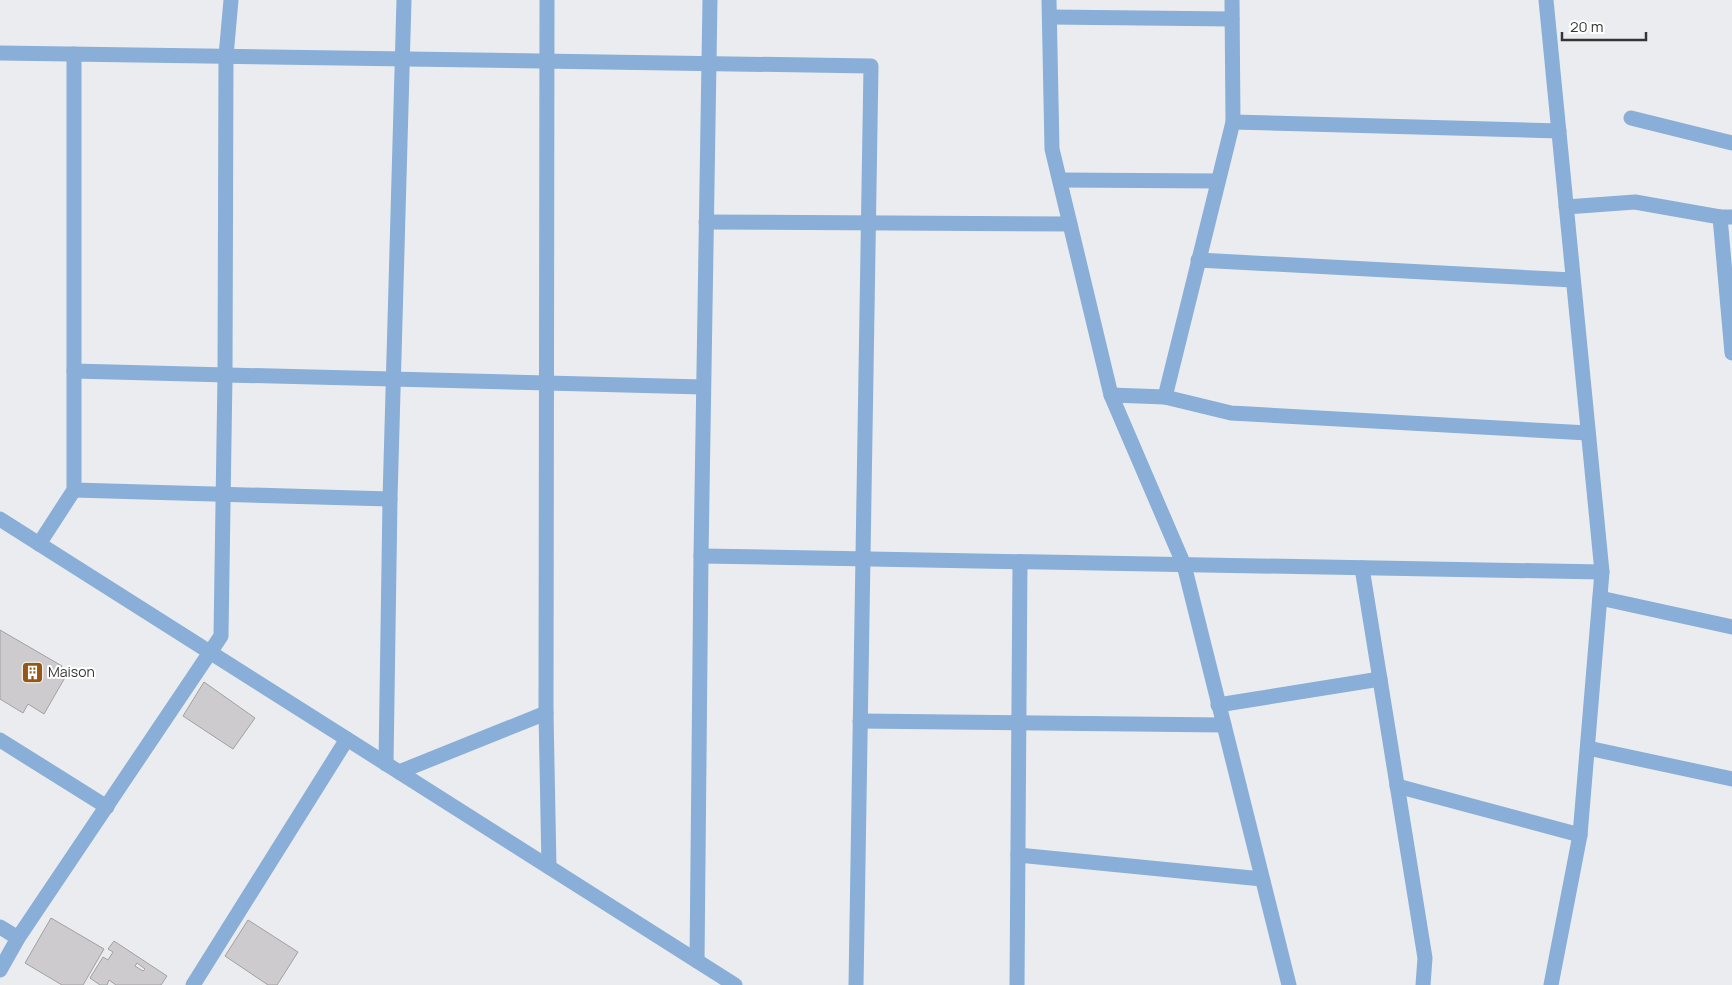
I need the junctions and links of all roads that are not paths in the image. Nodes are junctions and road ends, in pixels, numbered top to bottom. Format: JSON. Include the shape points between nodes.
{"nodes":[{"id":1,"x":230,"y":0,"type":"edge"},
{"id":2,"x":404,"y":0,"type":"edge"},
{"id":3,"x":547,"y":0,"type":"edge"},
{"id":4,"x":710,"y":0,"type":"edge"},
{"id":5,"x":1049,"y":0,"type":"edge"},
{"id":6,"x":1232,"y":0,"type":"edge"},
{"id":7,"x":1546,"y":0,"type":"edge"},
{"id":8,"x":1050,"y":17,"type":"junction"},
{"id":9,"x":1232,"y":19,"type":"junction"},
{"id":10,"x":0,"y":53,"type":"edge"},
{"id":11,"x":74,"y":54,"type":"junction"},
{"id":12,"x":226,"y":56,"type":"junction"},
{"id":13,"x":402,"y":59,"type":"junction"},
{"id":14,"x":546,"y":61,"type":"junction"},
{"id":15,"x":709,"y":63,"type":"junction"},
{"id":16,"x":1631,"y":118,"type":"dead end"},
{"id":17,"x":1233,"y":122,"type":"junction"},
{"id":18,"x":1559,"y":131,"type":"junction"},
{"id":19,"x":1732,"y":143,"type":"edge"},
{"id":20,"x":1060,"y":180,"type":"junction"},
{"id":21,"x":1218,"y":181,"type":"junction"},
{"id":22,"x":1566,"y":207,"type":"junction"},
{"id":23,"x":1726,"y":217,"type":"edge"},
{"id":24,"x":706,"y":222,"type":"junction"},
{"id":25,"x":868,"y":223,"type":"junction"},
{"id":26,"x":1070,"y":224,"type":"junction"},
{"id":27,"x":1198,"y":260,"type":"junction"},
{"id":28,"x":1574,"y":280,"type":"junction"},
{"id":29,"x":1732,"y":353,"type":"edge"},
{"id":30,"x":74,"y":371,"type":"junction"},
{"id":31,"x":225,"y":375,"type":"junction"},
{"id":32,"x":393,"y":379,"type":"junction"},
{"id":33,"x":548,"y":383,"type":"junction"},
{"id":34,"x":704,"y":387,"type":"junction"},
{"id":35,"x":1111,"y":395,"type":"junction"},
{"id":36,"x":1165,"y":397,"type":"junction"},
{"id":37,"x":1588,"y":433,"type":"junction"},
{"id":38,"x":74,"y":490,"type":"junction"},
{"id":39,"x":223,"y":494,"type":"junction"},
{"id":40,"x":390,"y":499,"type":"junction"},
{"id":41,"x":0,"y":519,"type":"edge"},
{"id":42,"x":39,"y":544,"type":"junction"},
{"id":43,"x":701,"y":556,"type":"junction"},
{"id":44,"x":863,"y":559,"type":"junction"},
{"id":45,"x":1020,"y":562,"type":"junction"},
{"id":46,"x":1184,"y":565,"type":"junction"},
{"id":47,"x":1362,"y":568,"type":"junction"},
{"id":48,"x":1602,"y":572,"type":"junction"},
{"id":49,"x":1600,"y":598,"type":"junction"},
{"id":50,"x":1732,"y":627,"type":"edge"},
{"id":51,"x":210,"y":652,"type":"junction"},
{"id":52,"x":1380,"y":679,"type":"junction"},
{"id":53,"x":1218,"y":705,"type":"junction"},
{"id":54,"x":546,"y":713,"type":"junction"},
{"id":55,"x":860,"y":721,"type":"junction"},
{"id":56,"x":1019,"y":723,"type":"junction"},
{"id":57,"x":1224,"y":726,"type":"junction"},
{"id":58,"x":347,"y":739,"type":"junction"},
{"id":59,"x":0,"y":740,"type":"edge"},
{"id":60,"x":1588,"y":748,"type":"junction"},
{"id":61,"x":386,"y":764,"type":"junction"},
{"id":62,"x":399,"y":772,"type":"junction"},
{"id":63,"x":1732,"y":779,"type":"edge"},
{"id":64,"x":1397,"y":786,"type":"junction"},
{"id":65,"x":106,"y":807,"type":"junction"},
{"id":66,"x":1580,"y":835,"type":"junction"},
{"id":67,"x":1018,"y":855,"type":"junction"},
{"id":68,"x":549,"y":867,"type":"junction"},
{"id":69,"x":1262,"y":879,"type":"junction"},
{"id":70,"x":0,"y":927,"type":"edge"},
{"id":71,"x":18,"y":938,"type":"junction"},
{"id":72,"x":697,"y":960,"type":"junction"},
{"id":73,"x":0,"y":970,"type":"edge"},
{"id":74,"x":193,"y":985,"type":"edge"},
{"id":75,"x":735,"y":985,"type":"edge"},
{"id":76,"x":856,"y":985,"type":"edge"},
{"id":77,"x":1017,"y":985,"type":"edge"},
{"id":78,"x":1289,"y":985,"type":"edge"},
{"id":79,"x":1423,"y":985,"type":"edge"},
{"id":80,"x":1551,"y":985,"type":"edge"}],
"edges":[{"from":1,"to":12,"type":"street"},
{"from":2,"to":13,"type":"street"},
{"from":3,"to":14,"type":"street"},
{"from":4,"to":15,"type":"street"},
{"from":5,"to":8,"type":"street"},
{"from":6,"to":9,"type":"street"},
{"from":7,"to":18,"type":"street"},
{"from":8,"to":9,"type":"street"},
{"from":8,"to":20,"type":"street","via":[[1052,149]]},
{"from":9,"to":17,"type":"street"},
{"from":10,"to":11,"type":"street"},
{"from":11,"to":12,"type":"street"},
{"from":11,"to":30,"type":"street"},
{"from":12,"to":13,"type":"street"},
{"from":12,"to":31,"type":"street"},
{"from":13,"to":14,"type":"street"},
{"from":13,"to":32,"type":"street"},
{"from":14,"to":15,"type":"street"},
{"from":14,"to":33,"type":"street"},
{"from":15,"to":24,"type":"street"},
{"from":15,"to":25,"type":"street","via":[[871,66]]},
{"from":16,"to":19,"type":"street"},
{"from":17,"to":18,"type":"street"},
{"from":17,"to":21,"type":"street"},
{"from":18,"to":22,"type":"street"},
{"from":20,"to":21,"type":"street"},
{"from":20,"to":26,"type":"street"},
{"from":21,"to":27,"type":"street"},
{"from":22,"to":23,"type":"street","via":[[1635,202]]},
{"from":22,"to":28,"type":"street"},
{"from":23,"to":29,"type":"street"},
{"from":24,"to":25,"type":"street"},
{"from":24,"to":34,"type":"street"},
{"from":25,"to":26,"type":"street"},
{"from":25,"to":44,"type":"street"},
{"from":26,"to":35,"type":"street"},
{"from":27,"to":28,"type":"street"},
{"from":27,"to":36,"type":"street"},
{"from":28,"to":37,"type":"street"},
{"from":30,"to":31,"type":"street"},
{"from":30,"to":38,"type":"street"},
{"from":31,"to":32,"type":"street"},
{"from":31,"to":39,"type":"street"},
{"from":32,"to":33,"type":"street"},
{"from":32,"to":40,"type":"street"},
{"from":33,"to":34,"type":"street"},
{"from":33,"to":54,"type":"street"},
{"from":34,"to":43,"type":"street"},
{"from":35,"to":36,"type":"street"},
{"from":35,"to":46,"type":"street"},
{"from":36,"to":37,"type":"street","via":[[1231,413]]},
{"from":37,"to":48,"type":"street"},
{"from":38,"to":39,"type":"street"},
{"from":38,"to":42,"type":"street"},
{"from":39,"to":40,"type":"street"},
{"from":39,"to":51,"type":"street","via":[[221,636]]},
{"from":40,"to":61,"type":"street"},
{"from":41,"to":42,"type":"street"},
{"from":42,"to":51,"type":"street"},
{"from":43,"to":44,"type":"street"},
{"from":43,"to":72,"type":"street"},
{"from":44,"to":45,"type":"street"},
{"from":44,"to":55,"type":"street"},
{"from":45,"to":46,"type":"street"},
{"from":45,"to":56,"type":"street"},
{"from":46,"to":47,"type":"street"},
{"from":46,"to":53,"type":"street"},
{"from":47,"to":48,"type":"street"},
{"from":47,"to":52,"type":"street"},
{"from":48,"to":49,"type":"street"},
{"from":49,"to":50,"type":"street"},
{"from":49,"to":60,"type":"street"},
{"from":51,"to":58,"type":"street"},
{"from":51,"to":65,"type":"street"},
{"from":52,"to":53,"type":"street"},
{"from":52,"to":64,"type":"street"},
{"from":53,"to":57,"type":"street"},
{"from":54,"to":62,"type":"street"},
{"from":54,"to":68,"type":"street"},
{"from":55,"to":56,"type":"street"},
{"from":55,"to":76,"type":"street"},
{"from":56,"to":57,"type":"street"},
{"from":56,"to":67,"type":"street"},
{"from":57,"to":69,"type":"street"},
{"from":58,"to":61,"type":"street"},
{"from":58,"to":74,"type":"street"},
{"from":59,"to":65,"type":"street"},
{"from":60,"to":63,"type":"street"},
{"from":60,"to":66,"type":"street"},
{"from":61,"to":62,"type":"street"},
{"from":62,"to":68,"type":"street"},
{"from":64,"to":66,"type":"street"},
{"from":64,"to":79,"type":"street","via":[[1425,958]]},
{"from":65,"to":71,"type":"street"},
{"from":66,"to":80,"type":"street"},
{"from":67,"to":69,"type":"street"},
{"from":67,"to":77,"type":"street"},
{"from":68,"to":72,"type":"street"},
{"from":69,"to":78,"type":"street"},
{"from":70,"to":71,"type":"street"},
{"from":71,"to":73,"type":"street"},
{"from":72,"to":75,"type":"street"}]}
